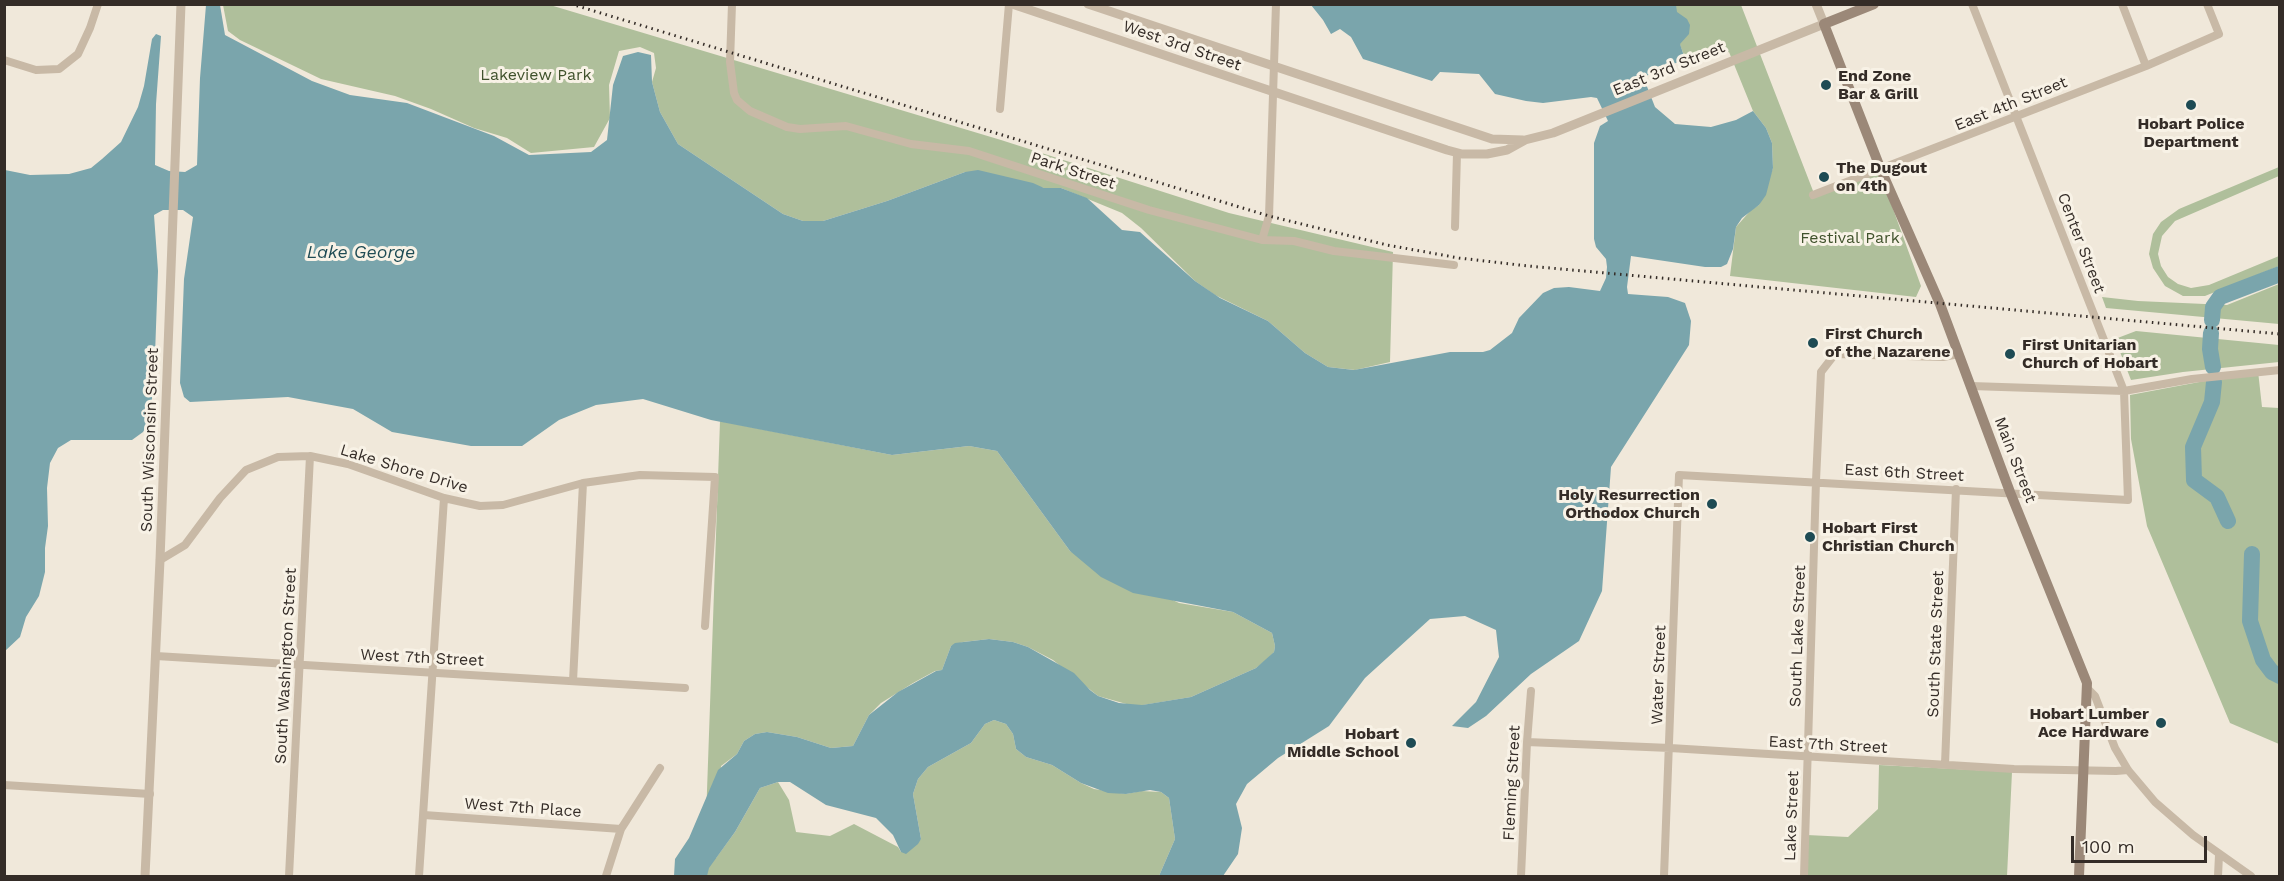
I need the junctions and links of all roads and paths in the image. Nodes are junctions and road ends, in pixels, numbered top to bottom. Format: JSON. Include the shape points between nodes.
{"nodes":[{"id":1,"x":98,"y":4,"type":"edge"},
{"id":2,"x":181,"y":4,"type":"edge"},
{"id":3,"x":732,"y":4,"type":"edge"},
{"id":4,"x":1011,"y":4,"type":"edge"},
{"id":5,"x":1088,"y":4,"type":"edge"},
{"id":6,"x":1276,"y":4,"type":"edge"},
{"id":7,"x":1816,"y":4,"type":"edge"},
{"id":8,"x":1874,"y":4,"type":"edge"},
{"id":9,"x":1972,"y":4,"type":"edge"},
{"id":10,"x":2122,"y":4,"type":"edge"},
{"id":11,"x":2207,"y":4,"type":"edge"},
{"id":12,"x":1824,"y":24,"type":"junction"},
{"id":13,"x":4,"y":60,"type":"edge"},
{"id":14,"x":2146,"y":66,"type":"junction"},
{"id":15,"x":1275,"y":67,"type":"junction"},
{"id":16,"x":1274,"y":93,"type":"junction"},
{"id":17,"x":1000,"y":109,"type":"dead end"},
{"id":18,"x":2017,"y":117,"type":"junction"},
{"id":19,"x":1525,"y":140,"type":"junction"},
{"id":20,"x":1457,"y":153,"type":"junction"},
{"id":21,"x":1881,"y":171,"type":"junction"},
{"id":22,"x":1813,"y":195,"type":"dead end"},
{"id":23,"x":1455,"y":227,"type":"dead end"},
{"id":24,"x":1262,"y":240,"type":"junction"},
{"id":25,"x":1454,"y":265,"type":"dead end"},
{"id":26,"x":1959,"y":354,"type":"junction"},
{"id":27,"x":2280,"y":370,"type":"edge"},
{"id":28,"x":1971,"y":386,"type":"junction"},
{"id":29,"x":2124,"y":391,"type":"junction"},
{"id":30,"x":310,"y":456,"type":"junction"},
{"id":31,"x":1678,"y":474,"type":"joint"},
{"id":32,"x":1815,"y":481,"type":"junction"},
{"id":33,"x":583,"y":483,"type":"junction"},
{"id":34,"x":1956,"y":489,"type":"junction"},
{"id":35,"x":2010,"y":492,"type":"junction"},
{"id":36,"x":444,"y":498,"type":"junction"},
{"id":37,"x":2128,"y":500,"type":"joint"},
{"id":38,"x":160,"y":560,"type":"junction"},
{"id":39,"x":705,"y":627,"type":"dead end"},
{"id":40,"x":156,"y":656,"type":"junction"},
{"id":41,"x":300,"y":664,"type":"junction"},
{"id":42,"x":433,"y":672,"type":"junction"},
{"id":43,"x":573,"y":681,"type":"junction"},
{"id":44,"x":685,"y":688,"type":"dead end"},
{"id":45,"x":2088,"y":689,"type":"junction"},
{"id":46,"x":1531,"y":691,"type":"dead end"},
{"id":47,"x":1527,"y":742,"type":"junction"},
{"id":48,"x":1670,"y":748,"type":"junction"},
{"id":49,"x":1808,"y":757,"type":"junction"},
{"id":50,"x":1945,"y":764,"type":"junction"},
{"id":51,"x":660,"y":768,"type":"dead end"},
{"id":52,"x":2082,"y":770,"type":"junction"},
{"id":53,"x":2128,"y":770,"type":"junction"},
{"id":54,"x":4,"y":785,"type":"edge"},
{"id":55,"x":150,"y":794,"type":"junction"},
{"id":56,"x":424,"y":815,"type":"junction"},
{"id":57,"x":621,"y":829,"type":"junction"},
{"id":58,"x":2219,"y":855,"type":"junction"},
{"id":59,"x":145,"y":876,"type":"edge"},
{"id":60,"x":289,"y":876,"type":"edge"},
{"id":61,"x":419,"y":876,"type":"edge"},
{"id":62,"x":606,"y":876,"type":"edge"},
{"id":63,"x":1521,"y":876,"type":"edge"},
{"id":64,"x":1664,"y":876,"type":"edge"},
{"id":65,"x":1804,"y":876,"type":"edge"},
{"id":66,"x":2079,"y":876,"type":"edge"},
{"id":67,"x":2218,"y":876,"type":"edge"},
{"id":68,"x":2251,"y":876,"type":"edge"}],
"edges":[{"from":1,"to":13,"type":"street","via":[[78,54],[59,69],[36,70]]},
{"from":2,"to":38,"type":"street","name":"South Wisconsin Street"},
{"from":3,"to":24,"type":"street","name":"Park Street","via":[[731,78],[737,100],[750,111],[787,127],[846,126],[911,144],[969,151],[1149,210]]},
{"from":4,"to":16,"type":"street","name":"West 3rd Street"},
{"from":4,"to":17,"type":"street"},
{"from":5,"to":15,"type":"street","name":"West 3rd Street"},
{"from":6,"to":15,"type":"street"},
{"from":7,"to":12,"type":"street","name":"Main Street"},
{"from":8,"to":12,"type":"main road"},
{"from":9,"to":18,"type":"street","name":"Center Street"},
{"from":10,"to":14,"type":"street"},
{"from":11,"to":14,"type":"street","name":"East 4th Street","via":[[2219,34]]},
{"from":12,"to":19,"type":"street","name":"East 3rd Street","via":[[1553,133]]},
{"from":12,"to":21,"type":"main road","name":"Main Street"},
{"from":14,"to":18,"type":"street","name":"East 4th Street"},
{"from":15,"to":16,"type":"street"},
{"from":15,"to":19,"type":"street","name":"East 3rd Street","via":[[1492,139]]},
{"from":16,"to":20,"type":"street","name":"East 3rd Street"},
{"from":16,"to":24,"type":"street","via":[[1269,216]]},
{"from":18,"to":21,"type":"street","name":"East 4th Street"},
{"from":18,"to":29,"type":"street","name":"Center Street"},
{"from":19,"to":20,"type":"street","name":"East 3rd Street","via":[[1507,150],[1487,154]]},
{"from":20,"to":23,"type":"street"},
{"from":21,"to":22,"type":"street","name":"East 4th Street"},
{"from":21,"to":26,"type":"main road","name":"Main Street"},
{"from":24,"to":25,"type":"street","name":"Park Street","via":[[1294,241],[1334,251]]},
{"from":26,"to":28,"type":"main road","name":"Main Street"},
{"from":26,"to":32,"type":"street","name":"South Lake Street","via":[[1835,354],[1821,372]]},
{"from":27,"to":29,"type":"street"},
{"from":28,"to":29,"type":"street"},
{"from":28,"to":35,"type":"main road","name":"Main Street"},
{"from":29,"to":37,"type":"street","name":"Center Street"},
{"from":30,"to":36,"type":"street","name":"Lake Shore Drive","via":[[348,464]]},
{"from":30,"to":38,"type":"street","name":"Lake Shore Drive","via":[[278,457],[246,470],[185,545]]},
{"from":30,"to":41,"type":"street","name":"South Washington Street"},
{"from":31,"to":32,"type":"street","name":"East 6th Street"},
{"from":31,"to":48,"type":"street","name":"Water Street"},
{"from":32,"to":34,"type":"street","name":"East 6th Street"},
{"from":32,"to":49,"type":"street","name":"South Lake Street"},
{"from":33,"to":36,"type":"street","name":"Lake Shore Drive","via":[[503,505],[480,506]]},
{"from":33,"to":39,"type":"street","name":"Lake Shore Drive","via":[[640,475],[715,477]]},
{"from":33,"to":43,"type":"street"},
{"from":34,"to":35,"type":"street","name":"East 6th Street"},
{"from":34,"to":50,"type":"street","name":"South State Street"},
{"from":35,"to":37,"type":"street","name":"East 6th Street"},
{"from":35,"to":45,"type":"main road","name":"Main Street"},
{"from":36,"to":42,"type":"street"},
{"from":38,"to":40,"type":"street","name":"South Wisconsin Street"},
{"from":40,"to":41,"type":"street","name":"West 7th Street"},
{"from":40,"to":55,"type":"street","name":"South Wisconsin Street"},
{"from":41,"to":42,"type":"street","name":"West 7th Street"},
{"from":41,"to":60,"type":"street","name":"South Washington Street"},
{"from":42,"to":43,"type":"street","name":"West 7th Street"},
{"from":42,"to":56,"type":"street"},
{"from":43,"to":44,"type":"street","name":"West 7th Street"},
{"from":45,"to":52,"type":"main road"},
{"from":45,"to":53,"type":"street","name":"Main Street","via":[[2095,696]]},
{"from":46,"to":47,"type":"street","name":"Fleming Street"},
{"from":47,"to":48,"type":"street","name":"East 7th Street"},
{"from":47,"to":63,"type":"street","name":"Fleming Street"},
{"from":48,"to":49,"type":"street","name":"East 7th Street"},
{"from":48,"to":64,"type":"street","name":"Water Street"},
{"from":49,"to":50,"type":"street","name":"East 7th Street"},
{"from":49,"to":65,"type":"street","name":"Lake Street"},
{"from":50,"to":52,"type":"street","name":"East 7th Street"},
{"from":51,"to":57,"type":"street"},
{"from":52,"to":53,"type":"street","name":"East 7th Street"},
{"from":52,"to":66,"type":"main road"},
{"from":53,"to":58,"type":"street","name":"Main Street","via":[[2155,802]]},
{"from":54,"to":55,"type":"street"},
{"from":55,"to":59,"type":"street","name":"South Wisconsin Street"},
{"from":56,"to":57,"type":"street","name":"West 7th Place"},
{"from":56,"to":61,"type":"street"},
{"from":57,"to":62,"type":"street"},
{"from":58,"to":67,"type":"street"},
{"from":58,"to":68,"type":"street","name":"Main Street"}]}
